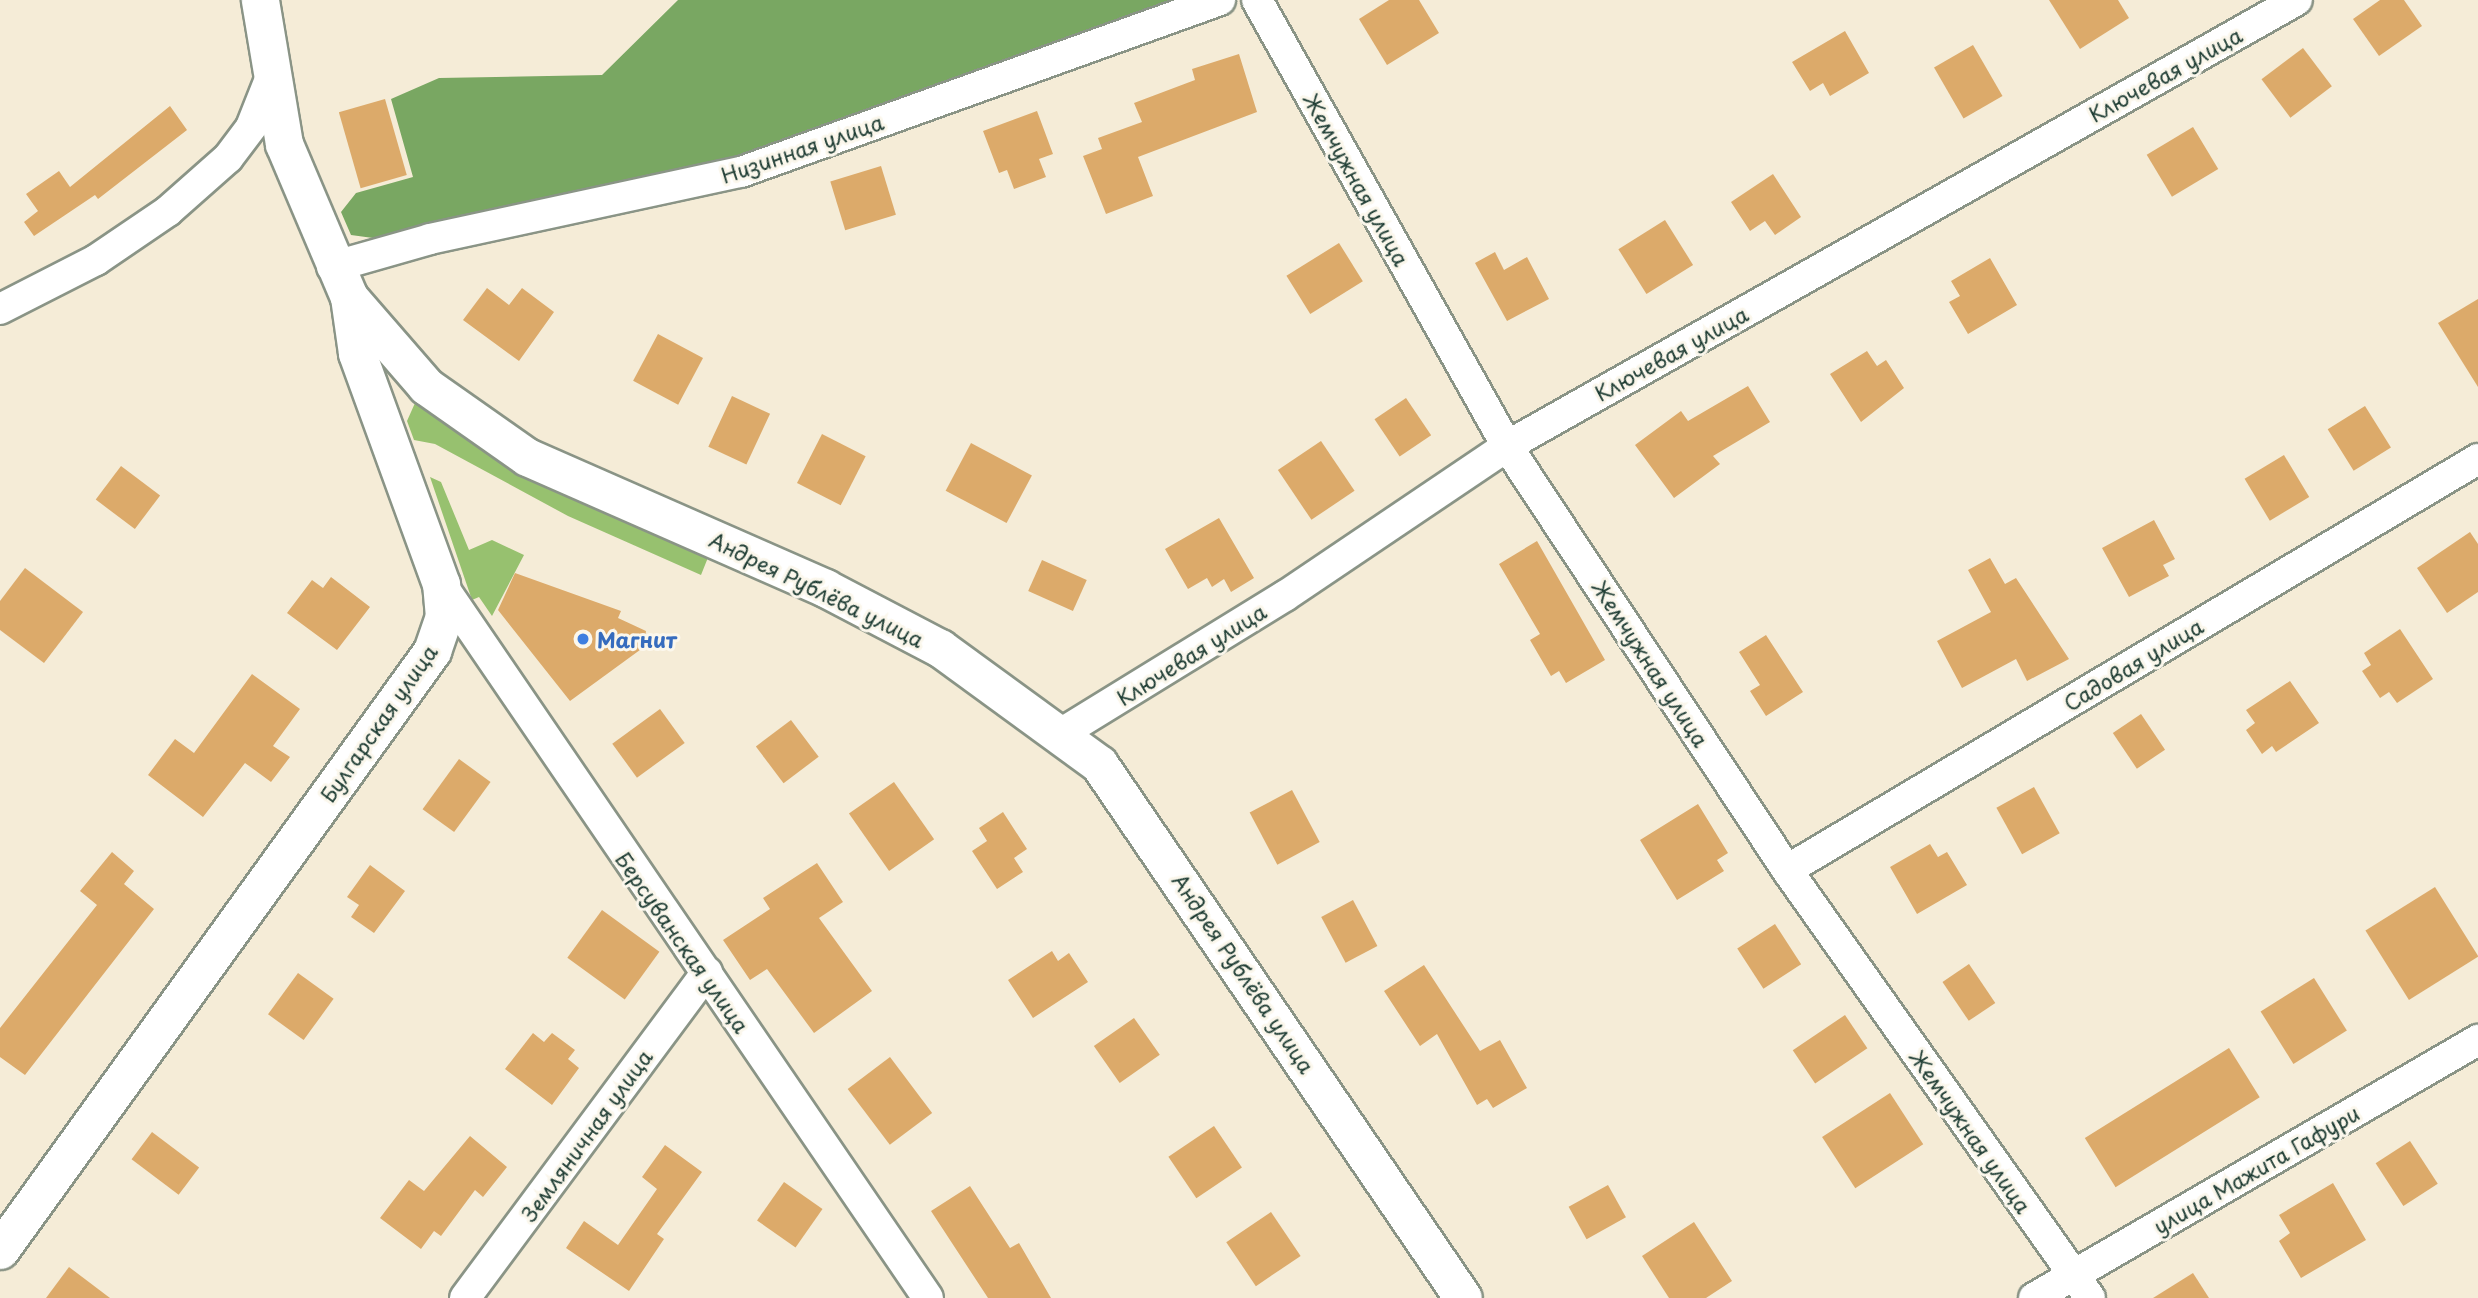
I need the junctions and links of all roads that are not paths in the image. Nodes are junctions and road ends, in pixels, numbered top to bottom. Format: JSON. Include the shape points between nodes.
{"nodes":[{"id":1,"x":260,"y":0,"type":"edge"},
{"id":2,"x":1220,"y":0,"type":"edge"},
{"id":3,"x":1257,"y":0,"type":"edge"},
{"id":4,"x":2297,"y":0,"type":"edge"},
{"id":5,"x":270,"y":79,"type":"junction"},
{"id":6,"x":340,"y":282,"type":"junction"},
{"id":7,"x":0,"y":309,"type":"edge"},
{"id":8,"x":1507,"y":446,"type":"junction"},
{"id":9,"x":2478,"y":459,"type":"edge"},
{"id":10,"x":441,"y":584,"type":"junction"},
{"id":11,"x":1062,"y":733,"type":"junction"},
{"id":12,"x":1787,"y":870,"type":"junction"},
{"id":13,"x":706,"y":972,"type":"junction"},
{"id":14,"x":2478,"y":1040,"type":"edge"},
{"id":15,"x":0,"y":1250,"type":"edge"},
{"id":16,"x":2081,"y":1286,"type":"edge"},
{"id":17,"x":465,"y":1298,"type":"edge"},
{"id":18,"x":928,"y":1298,"type":"edge"},
{"id":19,"x":1463,"y":1298,"type":"edge"},
{"id":20,"x":2034,"y":1298,"type":"edge"}],
"edges":[{"from":1,"to":5,"type":"street","name":"Булгарская улица"},
{"from":2,"to":6,"type":"street","name":"Низинная улица","via":[[741,172],[430,239]]},
{"from":3,"to":8,"type":"street","name":"Жемчужная улица"},
{"from":4,"to":8,"type":"street","name":"Ключевая улица"},
{"from":5,"to":6,"type":"street","name":"Булгарская улица","via":[[284,144]]},
{"from":5,"to":7,"type":"street","via":[[251,127],[228,159],[168,211],[96,260]]},
{"from":6,"to":10,"type":"street","name":"Булгарская улица","via":[[357,353]]},
{"from":6,"to":11,"type":"street","name":"Андрея Рублёва улица","via":[[426,386],[527,457],[825,588],[940,648]]},
{"from":8,"to":11,"type":"street","name":"Ключевая улица","via":[[1285,596]]},
{"from":8,"to":12,"type":"street","name":"Жемчужная улица"},
{"from":9,"to":12,"type":"street","name":"Садовая улица"},
{"from":10,"to":13,"type":"street","name":"Берсуванская улица"},
{"from":10,"to":15,"type":"street","name":"Булгарская улица","via":[[444,617],[432,651]]},
{"from":11,"to":19,"type":"street","name":"Андрея Рублёва улица","via":[[1099,764],[1154,836]]},
{"from":12,"to":16,"type":"street","name":"Жемчужная улица"},
{"from":13,"to":17,"type":"street","name":"Земляничная улица"},
{"from":13,"to":18,"type":"street","name":"Берсуванская улица"},
{"from":14,"to":16,"type":"street","name":"улица Мажита Гафури"},
{"from":16,"to":20,"type":"street","name":"улица Мажита Гафури"}]}
